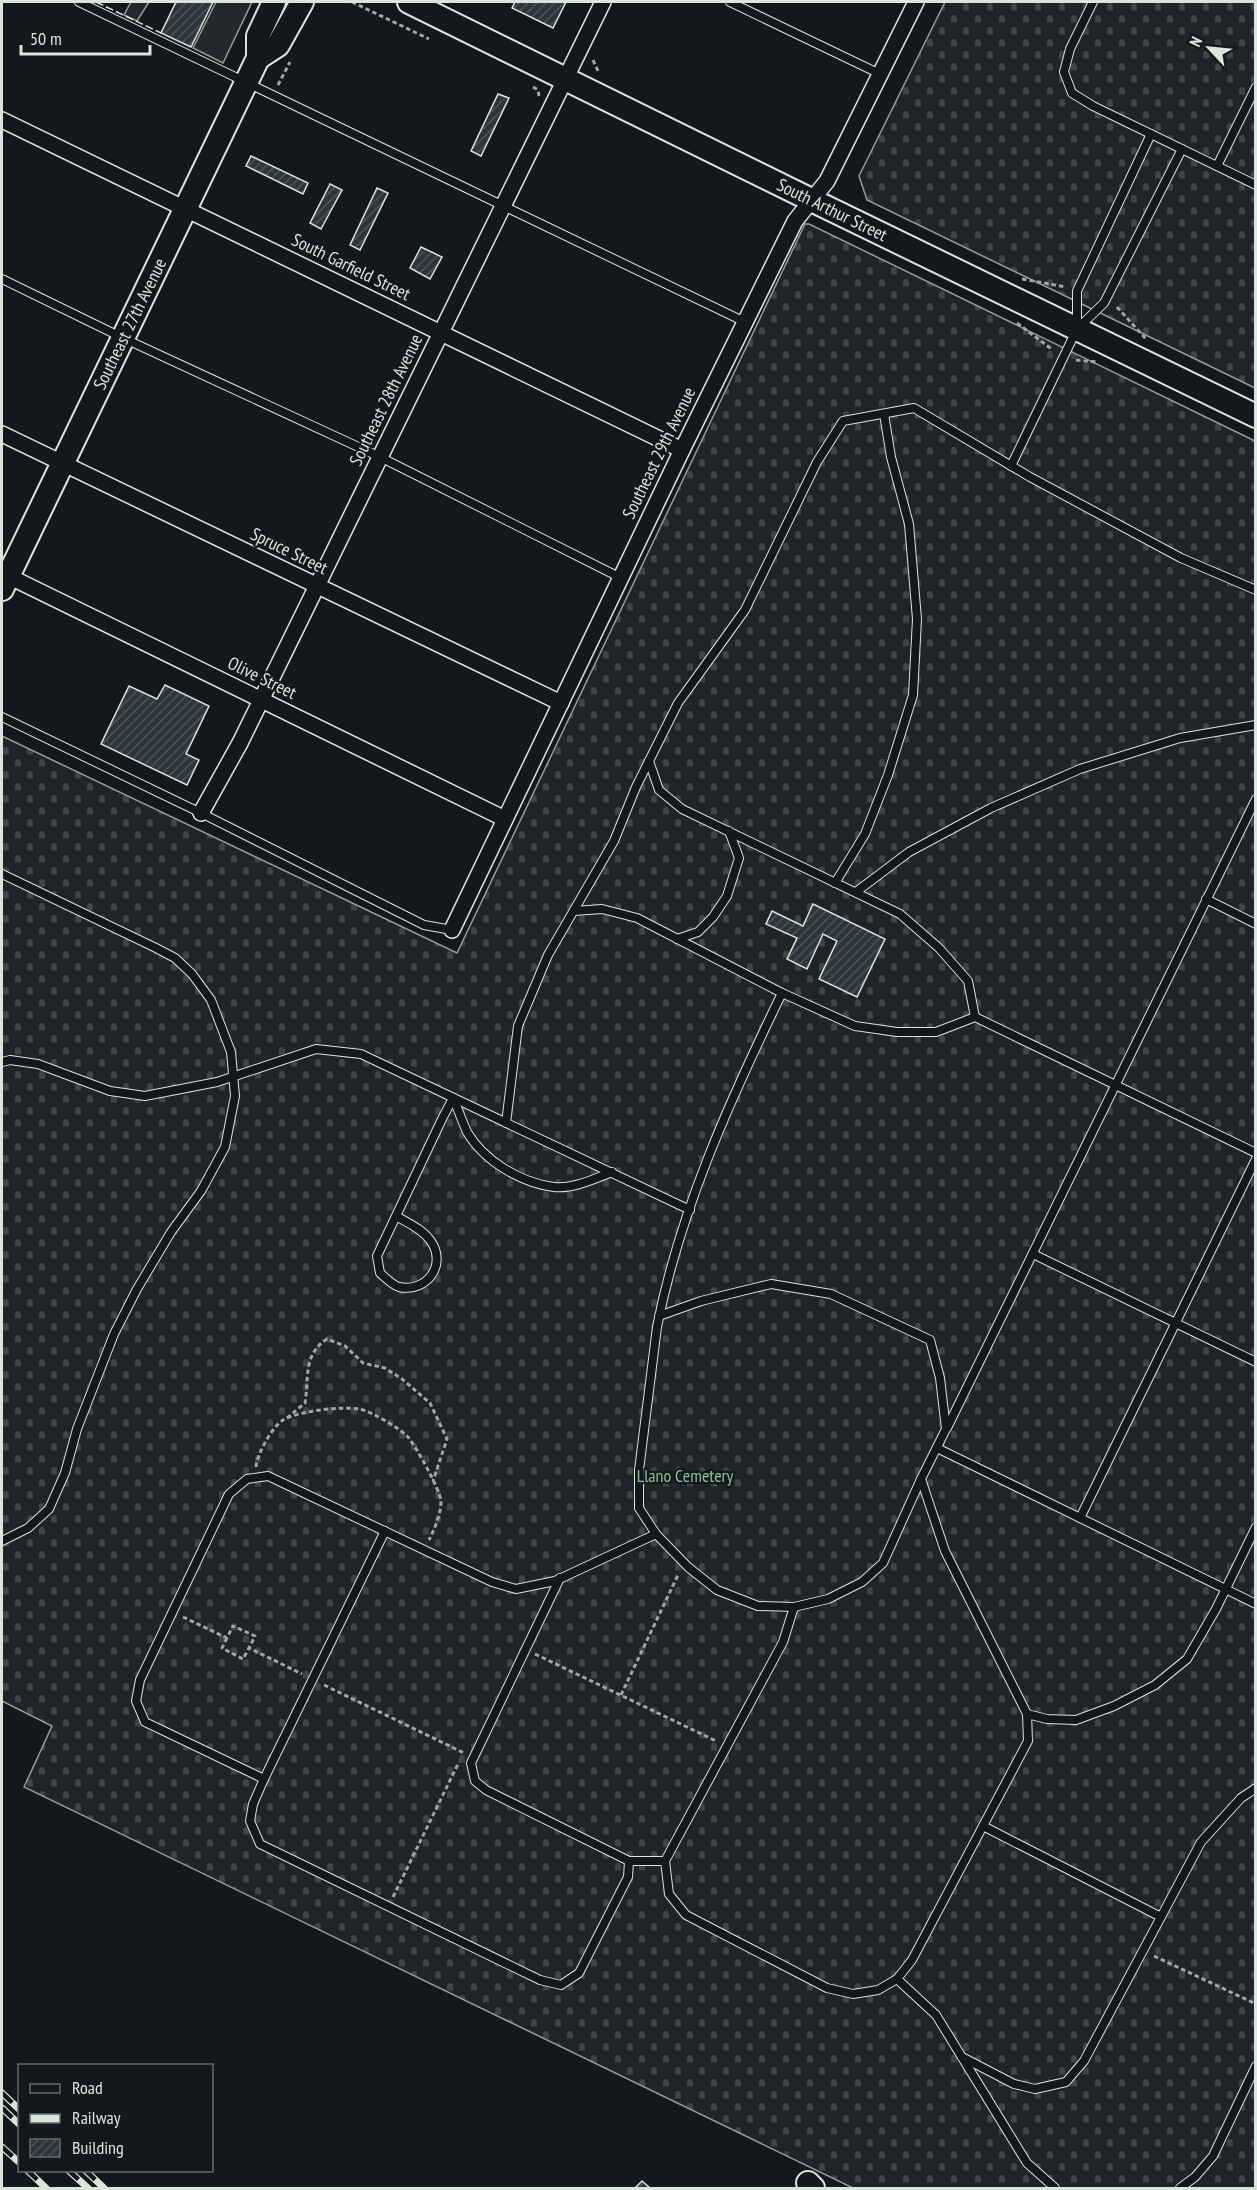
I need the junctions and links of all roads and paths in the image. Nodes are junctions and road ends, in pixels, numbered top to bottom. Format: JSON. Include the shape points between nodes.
{"nodes":[{"id":1,"x":79,"y":2,"type":"edge"},
{"id":2,"x":274,"y":2,"type":"edge"},
{"id":3,"x":302,"y":2,"type":"edge"},
{"id":4,"x":352,"y":2,"type":"edge"},
{"id":5,"x":409,"y":2,"type":"edge"},
{"id":6,"x":603,"y":2,"type":"edge"},
{"id":7,"x":730,"y":2,"type":"edge"},
{"id":8,"x":916,"y":2,"type":"edge"},
{"id":9,"x":1093,"y":2,"type":"edge"},
{"id":10,"x":429,"y":39,"type":"dead end"},
{"id":11,"x":258,"y":58,"type":"junction"},
{"id":12,"x":880,"y":74,"type":"junction"},
{"id":13,"x":567,"y":78,"type":"junction"},
{"id":14,"x":246,"y":83,"type":"junction"},
{"id":15,"x":533,"y":87,"type":"dead end"},
{"id":16,"x":1256,"y":87,"type":"edge"},
{"id":17,"x":539,"y":97,"type":"dead end"},
{"id":18,"x":2,"y":120,"type":"edge"},
{"id":19,"x":1151,"y":134,"type":"junction"},
{"id":20,"x":1182,"y":149,"type":"junction"},
{"id":21,"x":1217,"y":166,"type":"junction"},
{"id":22,"x":1256,"y":185,"type":"edge"},
{"id":23,"x":812,"y":200,"type":"junction"},
{"id":24,"x":503,"y":206,"type":"junction"},
{"id":25,"x":186,"y":208,"type":"junction"},
{"id":26,"x":1012,"y":274,"type":"dead end"},
{"id":27,"x":2,"y":279,"type":"edge"},
{"id":28,"x":1068,"y":287,"type":"dead end"},
{"id":29,"x":1117,"y":307,"type":"dead end"},
{"id":30,"x":745,"y":322,"type":"junction"},
{"id":31,"x":1077,"y":328,"type":"junction"},
{"id":32,"x":440,"y":332,"type":"junction"},
{"id":33,"x":123,"y":338,"type":"junction"},
{"id":34,"x":1154,"y":342,"type":"dead end"},
{"id":35,"x":884,"y":414,"type":"junction"},
{"id":36,"x":1256,"y":416,"type":"edge"},
{"id":37,"x":2,"y":434,"type":"edge"},
{"id":38,"x":682,"y":450,"type":"junction"},
{"id":39,"x":380,"y":457,"type":"junction"},
{"id":40,"x":62,"y":463,"type":"junction"},
{"id":41,"x":1011,"y":466,"type":"junction"},
{"id":42,"x":621,"y":578,"type":"junction"},
{"id":43,"x":4,"y":580,"type":"edge"},
{"id":44,"x":317,"y":586,"type":"junction"},
{"id":45,"x":1256,"y":590,"type":"edge"},
{"id":46,"x":261,"y":700,"type":"junction"},
{"id":47,"x":561,"y":703,"type":"junction"},
{"id":48,"x":2,"y":717,"type":"edge"},
{"id":49,"x":1256,"y":725,"type":"edge"},
{"id":50,"x":649,"y":760,"type":"junction"},
{"id":51,"x":1256,"y":799,"type":"edge"},
{"id":52,"x":201,"y":813,"type":"junction"},
{"id":53,"x":505,"y":819,"type":"junction"},
{"id":54,"x":729,"y":831,"type":"junction"},
{"id":55,"x":2,"y":874,"type":"edge"},
{"id":56,"x":835,"y":883,"type":"junction"},
{"id":57,"x":856,"y":892,"type":"junction"},
{"id":58,"x":1206,"y":899,"type":"junction"},
{"id":59,"x":574,"y":911,"type":"junction"},
{"id":60,"x":1256,"y":924,"type":"edge"},
{"id":61,"x":452,"y":930,"type":"joint"},
{"id":62,"x":677,"y":939,"type":"junction"},
{"id":63,"x":782,"y":993,"type":"junction"},
{"id":64,"x":975,"y":1017,"type":"junction"},
{"id":65,"x":2,"y":1062,"type":"edge"},
{"id":66,"x":232,"y":1076,"type":"junction"},
{"id":67,"x":1115,"y":1085,"type":"junction"},
{"id":68,"x":453,"y":1098,"type":"junction"},
{"id":69,"x":506,"y":1123,"type":"junction"},
{"id":70,"x":1256,"y":1153,"type":"edge"},
{"id":71,"x":1256,"y":1159,"type":"edge"},
{"id":72,"x":612,"y":1172,"type":"junction"},
{"id":73,"x":690,"y":1210,"type":"junction"},
{"id":74,"x":396,"y":1216,"type":"junction"},
{"id":75,"x":1033,"y":1254,"type":"junction"},
{"id":76,"x":659,"y":1316,"type":"junction"},
{"id":77,"x":1175,"y":1323,"type":"junction"},
{"id":78,"x":1256,"y":1362,"type":"edge"},
{"id":79,"x":286,"y":1419,"type":"junction"},
{"id":80,"x":946,"y":1429,"type":"junction"},
{"id":81,"x":937,"y":1448,"type":"junction"},
{"id":82,"x":255,"y":1477,"type":"junction"},
{"id":83,"x":921,"y":1479,"type":"junction"},
{"id":84,"x":433,"y":1481,"type":"junction"},
{"id":85,"x":1080,"y":1518,"type":"junction"},
{"id":86,"x":1256,"y":1527,"type":"edge"},
{"id":87,"x":385,"y":1531,"type":"junction"},
{"id":88,"x":656,"y":1534,"type":"junction"},
{"id":89,"x":2,"y":1541,"type":"edge"},
{"id":90,"x":424,"y":1550,"type":"junction"},
{"id":91,"x":684,"y":1563,"type":"junction"},
{"id":92,"x":560,"y":1578,"type":"junction"},
{"id":93,"x":1225,"y":1589,"type":"junction"},
{"id":94,"x":1256,"y":1604,"type":"edge"},
{"id":95,"x":794,"y":1607,"type":"junction"},
{"id":96,"x":227,"y":1638,"type":"dead end"},
{"id":97,"x":249,"y":1648,"type":"dead end"},
{"id":98,"x":526,"y":1649,"type":"junction"},
{"id":99,"x":621,"y":1695,"type":"junction"},
{"id":100,"x":1027,"y":1714,"type":"junction"},
{"id":101,"x":727,"y":1746,"type":"junction"},
{"id":102,"x":463,"y":1753,"type":"dead end"},
{"id":103,"x":264,"y":1779,"type":"junction"},
{"id":104,"x":1256,"y":1788,"type":"edge"},
{"id":105,"x":983,"y":1826,"type":"junction"},
{"id":106,"x":630,"y":1861,"type":"junction"},
{"id":107,"x":665,"y":1861,"type":"junction"},
{"id":108,"x":388,"y":1906,"type":"junction"},
{"id":109,"x":1161,"y":1917,"type":"junction"},
{"id":110,"x":1143,"y":1950,"type":"junction"},
{"id":111,"x":897,"y":1979,"type":"junction"},
{"id":112,"x":1256,"y":2004,"type":"edge"},
{"id":113,"x":962,"y":2057,"type":"junction"},
{"id":114,"x":1256,"y":2066,"type":"edge"},
{"id":115,"x":1056,"y":2188,"type":"edge"},
{"id":116,"x":1180,"y":2188,"type":"edge"}],
"edges":[{"from":1,"to":14,"type":"lane"},
{"from":2,"to":11,"type":"main road","name":"Southeast 27th Avenue","via":[[258,36]]},
{"from":3,"to":11,"type":"main road","name":"Southeast 27th Avenue","via":[[278,45]]},
{"from":4,"to":10,"type":"path"},
{"from":5,"to":13,"type":"main road","name":"South Arthur Street"},
{"from":6,"to":13,"type":"street","name":"Southeast 28th Avenue"},
{"from":7,"to":12,"type":"lane"},
{"from":8,"to":12,"type":"street","name":"Southeast 29th Avenue"},
{"from":9,"to":19,"type":"lane","via":[[1070,48],[1064,72],[1072,93]]},
{"from":11,"to":14,"type":"main road","name":"Southeast 27th Avenue"},
{"from":12,"to":23,"type":"street","name":"Southeast 29th Avenue","via":[[827,181]]},
{"from":13,"to":23,"type":"main road","name":"South Arthur Street"},
{"from":13,"to":24,"type":"street","name":"Southeast 28th Avenue"},
{"from":14,"to":24,"type":"lane"},
{"from":14,"to":25,"type":"main road","name":"Southeast 27th Avenue"},
{"from":15,"to":17,"type":"path"},
{"from":16,"to":21,"type":"lane"},
{"from":18,"to":25,"type":"street","name":"South Garfield Street"},
{"from":19,"to":20,"type":"lane"},
{"from":19,"to":31,"type":"lane","via":[[1077,291]]},
{"from":20,"to":21,"type":"lane"},
{"from":20,"to":31,"type":"lane","via":[[1104,303]]},
{"from":21,"to":22,"type":"lane"},
{"from":23,"to":30,"type":"street","name":"Southeast 29th Avenue","via":[[795,221]]},
{"from":23,"to":31,"type":"main road","name":"South Arthur Street"},
{"from":24,"to":30,"type":"lane"},
{"from":24,"to":32,"type":"street","name":"Southeast 28th Avenue"},
{"from":25,"to":32,"type":"street","name":"South Garfield Street"},
{"from":25,"to":33,"type":"main road","name":"Southeast 27th Avenue"},
{"from":26,"to":28,"type":"path"},
{"from":27,"to":33,"type":"lane"},
{"from":29,"to":34,"type":"path","via":[[1143,338]]},
{"from":30,"to":38,"type":"street","name":"Southeast 29th Avenue"},
{"from":31,"to":36,"type":"main road","name":"South Arthur Street"},
{"from":31,"to":41,"type":"lane"},
{"from":32,"to":38,"type":"street","name":"South Garfield Street"},
{"from":32,"to":39,"type":"street","name":"Southeast 28th Avenue"},
{"from":33,"to":39,"type":"lane"},
{"from":33,"to":40,"type":"main road","name":"Southeast 27th Avenue"},
{"from":35,"to":41,"type":"lane","via":[[914,408]]},
{"from":35,"to":50,"type":"lane","via":[[843,421],[817,462],[745,610],[678,703]]},
{"from":35,"to":56,"type":"lane","via":[[909,524],[917,619],[913,695],[865,834]]},
{"from":37,"to":40,"type":"street","name":"Spruce Street"},
{"from":38,"to":42,"type":"street","name":"Southeast 29th Avenue"},
{"from":39,"to":42,"type":"lane"},
{"from":39,"to":44,"type":"street","name":"Southeast 28th Avenue"},
{"from":40,"to":43,"type":"main road","name":"Southeast 27th Avenue"},
{"from":40,"to":44,"type":"street","name":"Spruce Street"},
{"from":41,"to":45,"type":"lane","via":[[1181,558]]},
{"from":42,"to":47,"type":"street","name":"Southeast 29th Avenue"},
{"from":43,"to":46,"type":"street","name":"Olive Street"},
{"from":44,"to":46,"type":"street","name":"Southeast 28th Avenue"},
{"from":44,"to":47,"type":"street","name":"Spruce Street"},
{"from":46,"to":52,"type":"street","name":"Southeast 28th Avenue"},
{"from":46,"to":53,"type":"street","name":"Olive Street"},
{"from":47,"to":53,"type":"street","name":"Southeast 29th Avenue"},
{"from":48,"to":52,"type":"lane"},
{"from":49,"to":57,"type":"lane","via":[[1180,738],[1080,769],[991,807],[909,852]]},
{"from":50,"to":54,"type":"lane","via":[[659,790],[682,809]]},
{"from":50,"to":59,"type":"lane","via":[[614,841]]},
{"from":51,"to":58,"type":"lane"},
{"from":52,"to":61,"type":"lane","via":[[424,926]]},
{"from":53,"to":61,"type":"street","name":"Southeast 29th Avenue"},
{"from":54,"to":56,"type":"lane"},
{"from":54,"to":62,"type":"lane","via":[[739,858],[727,896],[698,932]]},
{"from":55,"to":66,"type":"lane","via":[[175,958],[212,1000],[231,1052]]},
{"from":56,"to":57,"type":"lane"},
{"from":57,"to":64,"type":"lane","via":[[900,914],[939,948],[968,981]]},
{"from":58,"to":60,"type":"lane"},
{"from":58,"to":67,"type":"lane"},
{"from":59,"to":62,"type":"lane","via":[[602,909],[637,918]]},
{"from":59,"to":69,"type":"lane","via":[[548,955],[518,1026]]},
{"from":62,"to":63,"type":"lane"},
{"from":63,"to":64,"type":"lane","via":[[855,1026],[897,1032],[936,1032]]},
{"from":63,"to":73,"type":"lane","via":[[738,1083]]},
{"from":64,"to":67,"type":"lane"},
{"from":65,"to":66,"type":"lane","via":[[38,1064],[110,1091],[145,1096]]},
{"from":66,"to":68,"type":"lane","via":[[316,1049],[361,1054]]},
{"from":66,"to":89,"type":"lane","via":[[235,1096],[225,1147],[137,1289],[114,1334],[49,1509],[28,1528]]},
{"from":67,"to":70,"type":"lane"},
{"from":67,"to":75,"type":"lane"},
{"from":68,"to":69,"type":"lane"},
{"from":68,"to":72,"type":"lane","via":[[468,1133],[496,1164],[516,1176],[555,1187],[581,1184]]},
{"from":68,"to":74,"type":"lane"},
{"from":69,"to":72,"type":"lane"},
{"from":71,"to":77,"type":"lane"},
{"from":72,"to":73,"type":"lane"},
{"from":73,"to":76,"type":"lane"},
{"from":74,"to":74,"type":"lane","via":[[376,1256],[380,1273],[397,1286],[416,1287],[433,1276],[438,1260],[432,1242],[423,1232]]},
{"from":75,"to":77,"type":"lane"},
{"from":75,"to":80,"type":"lane"},
{"from":76,"to":80,"type":"lane","via":[[701,1300],[771,1284],[831,1294],[930,1340],[940,1378]]},
{"from":76,"to":88,"type":"lane","via":[[639,1470],[639,1508]]},
{"from":77,"to":78,"type":"lane"},
{"from":77,"to":85,"type":"lane"},
{"from":79,"to":82,"type":"path","via":[[267,1439],[256,1461]]},
{"from":79,"to":84,"type":"path","via":[[309,1411],[360,1409],[407,1437]]},
{"from":79,"to":84,"type":"path","via":[[305,1403],[309,1360],[316,1346],[327,1339],[345,1346],[363,1362],[385,1368],[402,1379],[430,1403],[447,1439]]},
{"from":80,"to":81,"type":"lane"},
{"from":81,"to":83,"type":"lane"},
{"from":81,"to":85,"type":"lane"},
{"from":82,"to":87,"type":"lane","via":[[268,1476]]},
{"from":82,"to":103,"type":"lane","via":[[229,1494],[140,1680],[136,1701],[146,1722]]},
{"from":83,"to":95,"type":"lane","via":[[883,1563],[862,1582],[828,1599]]},
{"from":83,"to":100,"type":"lane","via":[[945,1551]]},
{"from":84,"to":90,"type":"path","via":[[441,1499],[436,1525]]},
{"from":85,"to":93,"type":"lane"},
{"from":86,"to":93,"type":"lane"},
{"from":87,"to":90,"type":"lane"},
{"from":87,"to":103,"type":"lane"},
{"from":88,"to":91,"type":"lane"},
{"from":88,"to":92,"type":"lane"},
{"from":90,"to":92,"type":"lane","via":[[516,1589]]},
{"from":91,"to":95,"type":"lane","via":[[717,1590],[758,1606]]},
{"from":91,"to":99,"type":"path"},
{"from":92,"to":98,"type":"lane"},
{"from":93,"to":94,"type":"lane"},
{"from":93,"to":100,"type":"lane","via":[[1188,1659],[1155,1685],[1076,1720]]},
{"from":95,"to":101,"type":"lane","via":[[783,1642]]},
{"from":96,"to":97,"type":"path","via":[[222,1648],[243,1659]]},
{"from":98,"to":99,"type":"path"},
{"from":98,"to":106,"type":"lane","via":[[471,1763],[475,1781]]},
{"from":99,"to":101,"type":"path"},
{"from":100,"to":105,"type":"lane","via":[[1028,1741]]},
{"from":101,"to":107,"type":"lane"},
{"from":102,"to":108,"type":"path"},
{"from":103,"to":108,"type":"lane","via":[[250,1821],[260,1844]]},
{"from":104,"to":109,"type":"lane","via":[[1241,1798],[1201,1842]]},
{"from":105,"to":109,"type":"lane"},
{"from":105,"to":111,"type":"lane","via":[[912,1960]]},
{"from":106,"to":107,"type":"lane"},
{"from":106,"to":108,"type":"lane","via":[[628,1877],[579,1972],[561,1985],[540,1980]]},
{"from":107,"to":111,"type":"lane","via":[[669,1894],[686,1915],[827,1988],[853,1994],[878,1990]]},
{"from":109,"to":110,"type":"lane"},
{"from":110,"to":112,"type":"path"},
{"from":110,"to":113,"type":"lane","via":[[1084,2061],[1066,2082],[1035,2088],[1014,2084]]},
{"from":111,"to":113,"type":"lane","via":[[936,2015]]},
{"from":113,"to":115,"type":"lane","via":[[1027,2163]]},
{"from":114,"to":116,"type":"lane","via":[[1212,2156]]}]}
